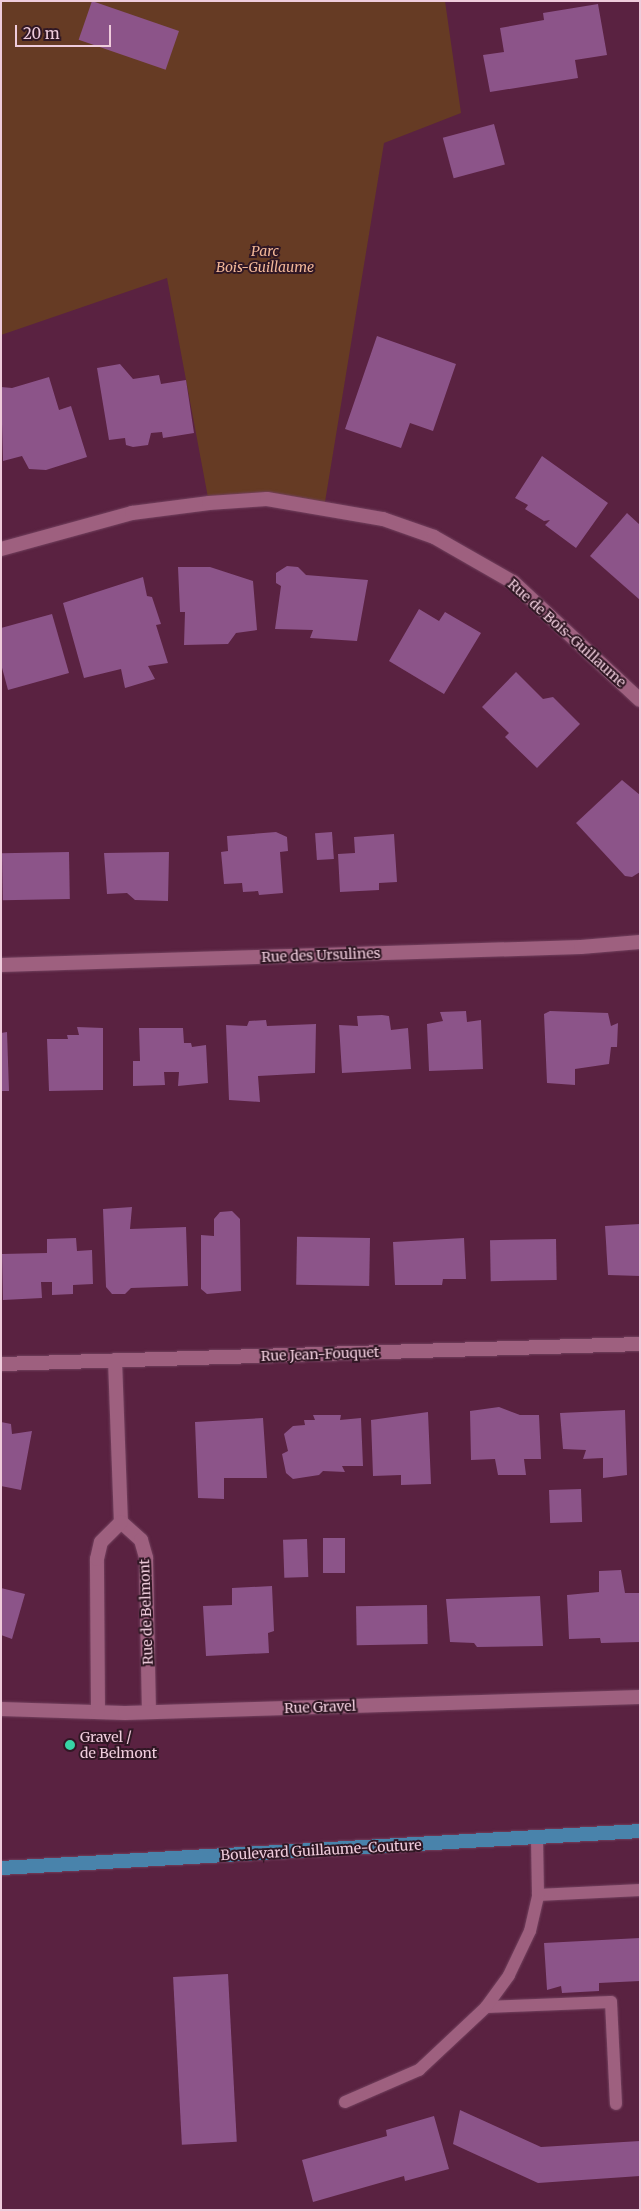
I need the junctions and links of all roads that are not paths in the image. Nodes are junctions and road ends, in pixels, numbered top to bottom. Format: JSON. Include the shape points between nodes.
{"nodes":[{"id":1,"x":1,"y":549,"type":"edge"},
{"id":2,"x":640,"y":700,"type":"edge"},
{"id":3,"x":640,"y":942,"type":"edge"},
{"id":4,"x":1,"y":965,"type":"edge"},
{"id":5,"x":640,"y":1344,"type":"edge"},
{"id":6,"x":115,"y":1360,"type":"junction"},
{"id":7,"x":1,"y":1364,"type":"edge"},
{"id":8,"x":121,"y":1522,"type":"junction"},
{"id":9,"x":640,"y":1696,"type":"edge"},
{"id":10,"x":1,"y":1709,"type":"edge"},
{"id":11,"x":98,"y":1712,"type":"junction"},
{"id":12,"x":149,"y":1712,"type":"junction"},
{"id":13,"x":640,"y":1831,"type":"edge"},
{"id":14,"x":537,"y":1837,"type":"junction"},
{"id":15,"x":1,"y":1868,"type":"edge"},
{"id":16,"x":640,"y":1890,"type":"edge"},
{"id":17,"x":538,"y":1896,"type":"junction"},
{"id":18,"x":486,"y":2007,"type":"junction"},
{"id":19,"x":345,"y":2102,"type":"dead end"},
{"id":20,"x":616,"y":2104,"type":"dead end"}],
"edges":[{"from":1,"to":2,"type":"street","name":"Rue de Bois-Guillaume","via":[[132,514],[209,503],[267,499],[383,519],[434,537],[513,582]]},
{"from":3,"to":4,"type":"street","name":"Rue des Ursulines","via":[[581,947]]},
{"from":5,"to":6,"type":"street","name":"Rue Jean-Fouquet"},
{"from":6,"to":7,"type":"street","name":"Rue Jean-Fouquet"},
{"from":6,"to":8,"type":"street"},
{"from":8,"to":11,"type":"street","via":[[101,1542],[97,1560]]},
{"from":8,"to":12,"type":"street","name":"Rue de Belmont","via":[[142,1540],[146,1558]]},
{"from":9,"to":12,"type":"street","name":"Rue Gravel"},
{"from":10,"to":11,"type":"street","name":"Rue Gravel"},
{"from":11,"to":12,"type":"street","name":"Rue Gravel"},
{"from":13,"to":14,"type":"main road","name":"Boulevard Guillaume-Couture"},
{"from":14,"to":15,"type":"main road","name":"Boulevard Guillaume-Couture"},
{"from":14,"to":17,"type":"lane"},
{"from":16,"to":17,"type":"lane"},
{"from":17,"to":18,"type":"lane","via":[[530,1931],[509,1976]]},
{"from":18,"to":19,"type":"lane","via":[[419,2070]]},
{"from":18,"to":20,"type":"lane","via":[[611,2002]]}]}
